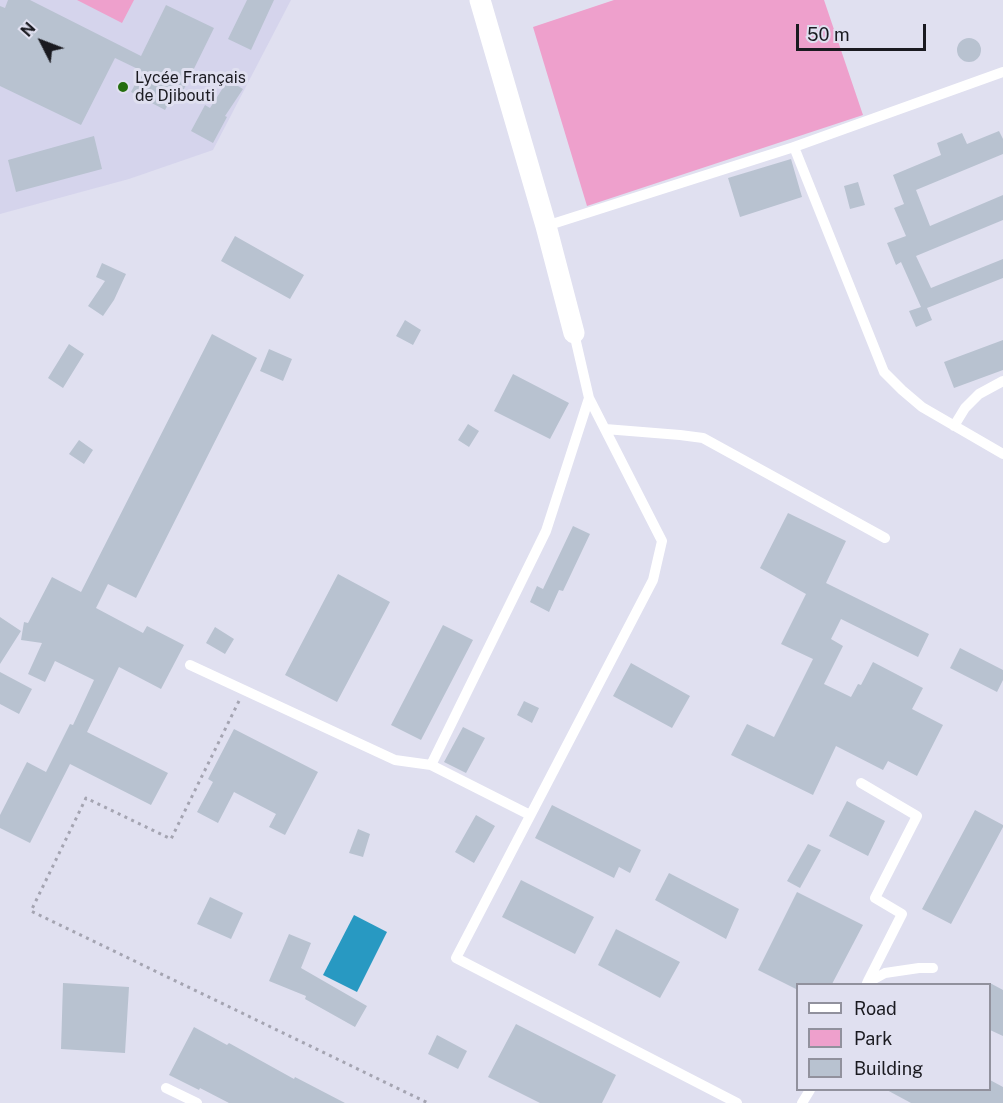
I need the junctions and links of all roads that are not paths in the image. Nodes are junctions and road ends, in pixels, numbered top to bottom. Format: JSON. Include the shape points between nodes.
{"nodes":[{"id":1,"x":480,"y":0,"type":"edge"},
{"id":2,"x":1003,"y":72,"type":"edge"},
{"id":3,"x":794,"y":147,"type":"junction"},
{"id":4,"x":546,"y":226,"type":"junction"},
{"id":5,"x":574,"y":333,"type":"joint"},
{"id":6,"x":1003,"y":381,"type":"edge"},
{"id":7,"x":589,"y":398,"type":"junction"},
{"id":8,"x":954,"y":426,"type":"junction"},
{"id":9,"x":605,"y":429,"type":"junction"},
{"id":10,"x":1003,"y":454,"type":"edge"},
{"id":11,"x":885,"y":538,"type":"dead end"},
{"id":12,"x":190,"y":665,"type":"dead end"},
{"id":13,"x":431,"y":765,"type":"junction"},
{"id":14,"x":861,"y":783,"type":"dead end"},
{"id":15,"x":530,"y":815,"type":"junction"},
{"id":16,"x":933,"y":968,"type":"dead end"},
{"id":17,"x":867,"y":983,"type":"edge"},
{"id":18,"x":166,"y":1088,"type":"dead end"},
{"id":19,"x":197,"y":1103,"type":"edge"},
{"id":20,"x":737,"y":1103,"type":"edge"}],
"edges":[{"from":1,"to":4,"type":"street"},
{"from":2,"to":3,"type":"lane"},
{"from":3,"to":4,"type":"lane"},
{"from":3,"to":8,"type":"lane","via":[[884,372],[922,407]]},
{"from":4,"to":5,"type":"street"},
{"from":5,"to":7,"type":"lane"},
{"from":6,"to":8,"type":"lane","via":[[979,394],[964,408]]},
{"from":7,"to":9,"type":"lane"},
{"from":7,"to":13,"type":"lane","via":[[546,531]]},
{"from":8,"to":10,"type":"lane"},
{"from":9,"to":11,"type":"lane","via":[[703,438]]},
{"from":9,"to":15,"type":"lane","via":[[662,541],[653,580]]},
{"from":12,"to":13,"type":"lane","via":[[395,760]]},
{"from":13,"to":15,"type":"lane"},
{"from":14,"to":17,"type":"lane","via":[[916,816],[875,898],[902,914]]},
{"from":15,"to":20,"type":"lane","via":[[456,958]]},
{"from":16,"to":17,"type":"lane","via":[[885,973]]},
{"from":18,"to":19,"type":"lane"}]}
